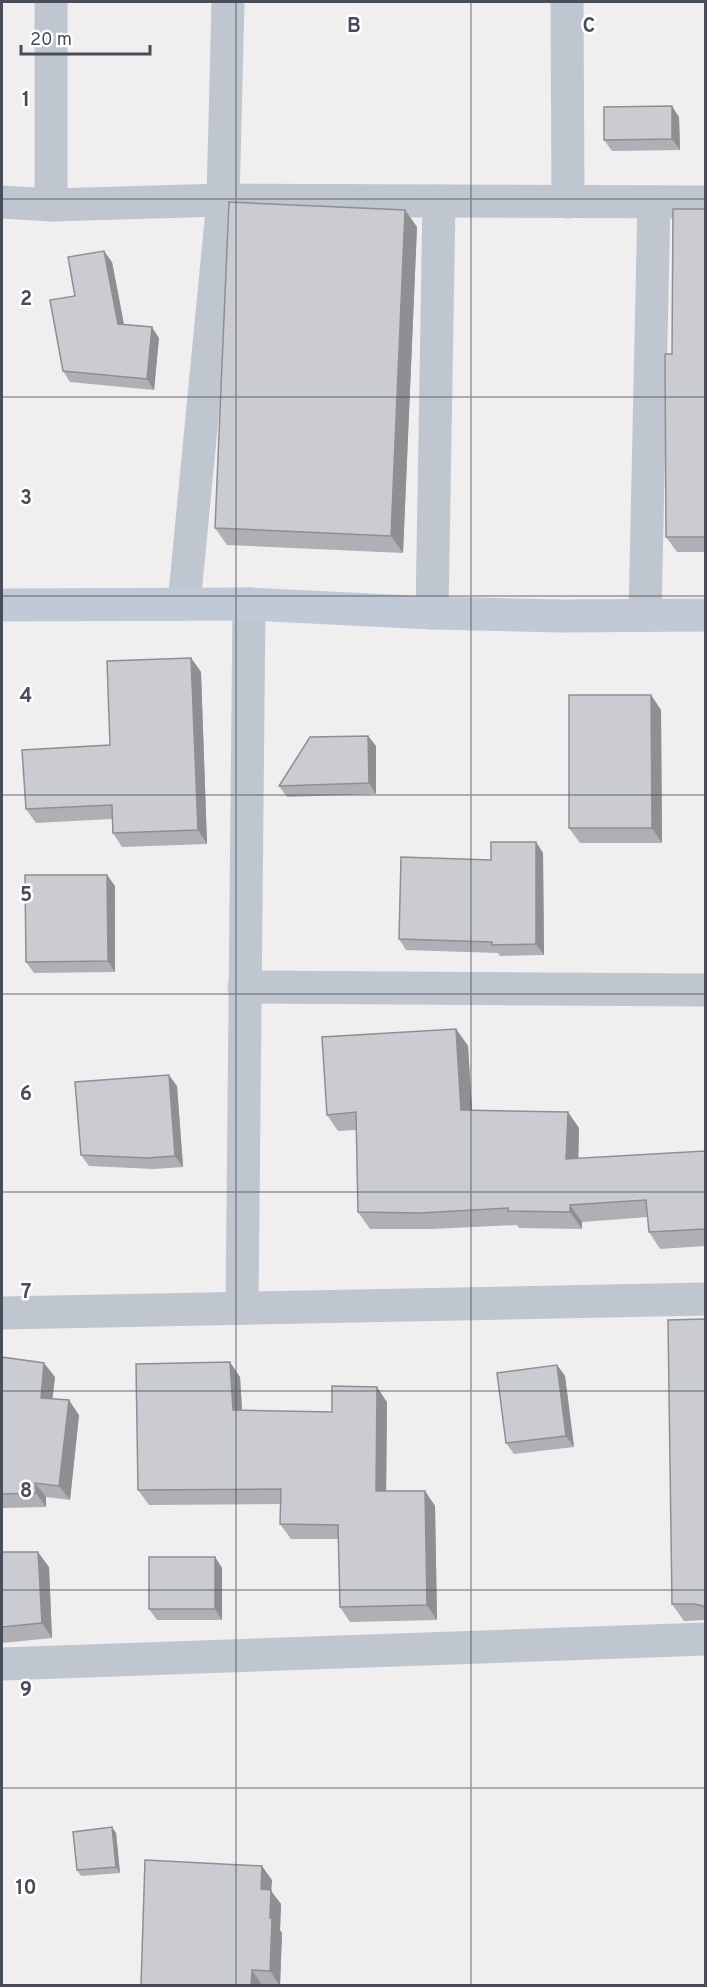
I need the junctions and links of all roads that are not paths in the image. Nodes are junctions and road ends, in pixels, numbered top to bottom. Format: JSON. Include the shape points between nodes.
{"nodes":[{"id":1,"x":51,"y":2,"type":"edge"},
{"id":2,"x":228,"y":2,"type":"edge"},
{"id":3,"x":567,"y":2,"type":"edge"},
{"id":4,"x":223,"y":200,"type":"junction"},
{"id":5,"x":439,"y":201,"type":"junction"},
{"id":6,"x":2,"y":202,"type":"edge"},
{"id":7,"x":568,"y":202,"type":"junction"},
{"id":8,"x":654,"y":202,"type":"junction"},
{"id":9,"x":705,"y":202,"type":"edge"},
{"id":10,"x":51,"y":205,"type":"junction"},
{"id":11,"x":184,"y":604,"type":"junction"},
{"id":12,"x":249,"y":604,"type":"junction"},
{"id":13,"x":2,"y":605,"type":"edge"},
{"id":14,"x":432,"y":614,"type":"junction"},
{"id":15,"x":645,"y":615,"type":"junction"},
{"id":16,"x":705,"y":615,"type":"edge"},
{"id":17,"x":244,"y":987,"type":"junction"},
{"id":18,"x":705,"y":990,"type":"edge"},
{"id":19,"x":705,"y":1299,"type":"edge"},
{"id":20,"x":242,"y":1308,"type":"junction"},
{"id":21,"x":2,"y":1313,"type":"edge"},
{"id":22,"x":705,"y":1639,"type":"edge"},
{"id":23,"x":2,"y":1664,"type":"edge"}],
"edges":[{"from":1,"to":10,"type":"street"},
{"from":2,"to":4,"type":"street"},
{"from":3,"to":7,"type":"street"},
{"from":4,"to":5,"type":"street"},
{"from":4,"to":10,"type":"street"},
{"from":4,"to":11,"type":"street"},
{"from":5,"to":7,"type":"street"},
{"from":5,"to":14,"type":"street"},
{"from":6,"to":10,"type":"street"},
{"from":7,"to":8,"type":"street"},
{"from":8,"to":9,"type":"street"},
{"from":8,"to":15,"type":"street"},
{"from":11,"to":12,"type":"main road"},
{"from":11,"to":13,"type":"main road"},
{"from":12,"to":14,"type":"main road"},
{"from":12,"to":17,"type":"street"},
{"from":14,"to":15,"type":"main road"},
{"from":15,"to":16,"type":"main road"},
{"from":17,"to":18,"type":"street"},
{"from":17,"to":20,"type":"street"},
{"from":19,"to":20,"type":"street"},
{"from":20,"to":21,"type":"street"},
{"from":22,"to":23,"type":"street"}]}
